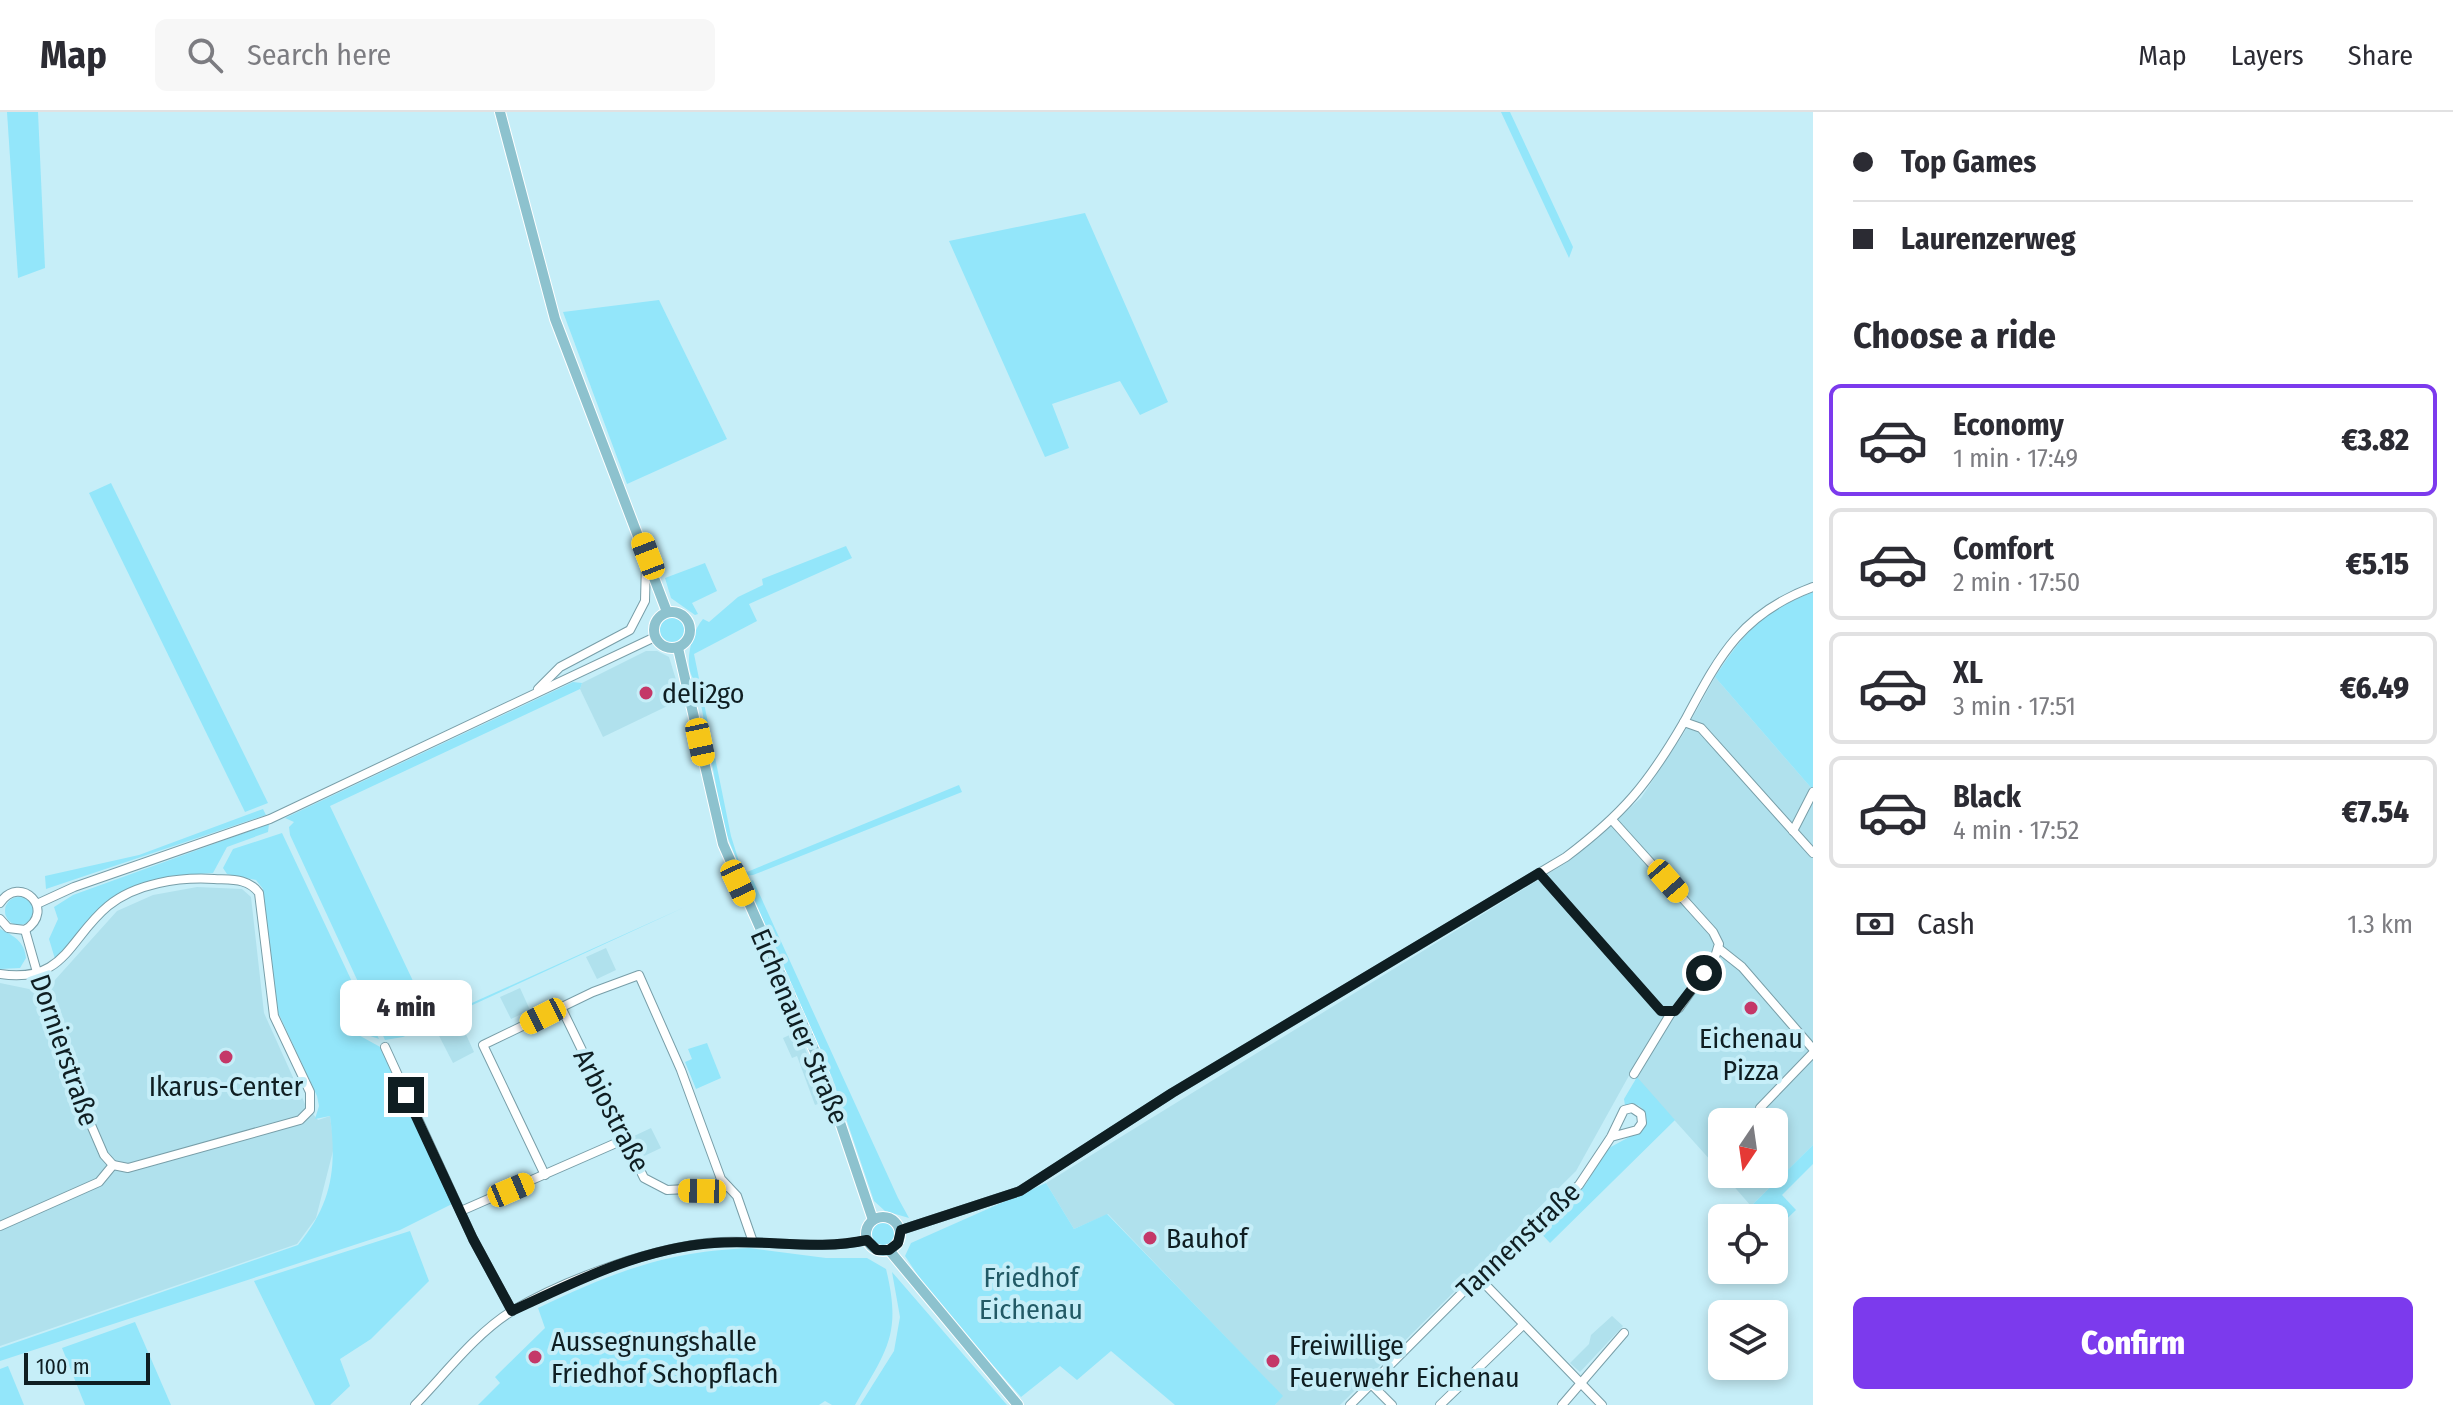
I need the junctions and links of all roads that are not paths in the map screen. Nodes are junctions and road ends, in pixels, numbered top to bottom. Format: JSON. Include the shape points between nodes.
{"nodes":[{"id":1,"x":500,"y":112,"type":"edge"},
{"id":2,"x":648,"y":556,"type":"junction"},
{"id":3,"x":1813,"y":587,"type":"edge"},
{"id":4,"x":667,"y":612,"type":"junction"},
{"id":5,"x":655,"y":637,"type":"junction"},
{"id":6,"x":678,"y":648,"type":"junction"},
{"id":7,"x":531,"y":695,"type":"junction"},
{"id":8,"x":1688,"y":722,"type":"junction"},
{"id":9,"x":1813,"y":792,"type":"edge"},
{"id":10,"x":1613,"y":821,"type":"junction"},
{"id":11,"x":1793,"y":831,"type":"junction"},
{"id":12,"x":1813,"y":853,"type":"edge"},
{"id":13,"x":1539,"y":873,"type":"junction"},
{"id":14,"x":0,"y":903,"type":"edge"},
{"id":15,"x":37,"y":904,"type":"junction"},
{"id":16,"x":0,"y":919,"type":"edge"},
{"id":17,"x":25,"y":930,"type":"junction"},
{"id":18,"x":1718,"y":948,"type":"junction"},
{"id":19,"x":38,"y":972,"type":"junction"},
{"id":20,"x":0,"y":974,"type":"edge"},
{"id":21,"x":561,"y":1007,"type":"junction"},
{"id":22,"x":1671,"y":1013,"type":"junction"},
{"id":23,"x":385,"y":1047,"type":"dead end"},
{"id":24,"x":1813,"y":1051,"type":"edge"},
{"id":25,"x":1634,"y":1074,"type":"dead end"},
{"id":26,"x":1760,"y":1108,"type":"dead end"},
{"id":27,"x":1611,"y":1137,"type":"dead end"},
{"id":28,"x":623,"y":1140,"type":"junction"},
{"id":29,"x":113,"y":1165,"type":"junction"},
{"id":30,"x":545,"y":1175,"type":"junction"},
{"id":31,"x":728,"y":1187,"type":"junction"},
{"id":32,"x":461,"y":1211,"type":"junction"},
{"id":33,"x":873,"y":1220,"type":"junction"},
{"id":34,"x":0,"y":1226,"type":"edge"},
{"id":35,"x":901,"y":1230,"type":"junction"},
{"id":36,"x":867,"y":1240,"type":"junction"},
{"id":37,"x":753,"y":1242,"type":"junction"},
{"id":38,"x":889,"y":1250,"type":"junction"},
{"id":39,"x":1478,"y":1277,"type":"junction"},
{"id":40,"x":512,"y":1311,"type":"junction"},
{"id":41,"x":1523,"y":1325,"type":"junction"},
{"id":42,"x":1624,"y":1333,"type":"dead end"},
{"id":43,"x":1370,"y":1383,"type":"junction"},
{"id":44,"x":1581,"y":1383,"type":"junction"},
{"id":45,"x":415,"y":1405,"type":"edge"},
{"id":46,"x":1018,"y":1405,"type":"edge"},
{"id":47,"x":1350,"y":1405,"type":"edge"},
{"id":48,"x":1392,"y":1405,"type":"edge"},
{"id":49,"x":1440,"y":1405,"type":"edge"},
{"id":50,"x":1562,"y":1405,"type":"edge"},
{"id":51,"x":1602,"y":1405,"type":"edge"}],
"edges":[{"from":1,"to":2,"type":"main road","via":[[555,319]]},
{"from":2,"to":4,"type":"main road"},
{"from":2,"to":7,"type":"street","via":[[645,601],[630,630],[560,667]]},
{"from":3,"to":8,"type":"street","via":[[1754,617],[1717,664]]},
{"from":4,"to":5,"type":"main road","via":[[656,622]]},
{"from":4,"to":6,"type":"main road","via":[[679,613],[690,625],[689,639]]},
{"from":5,"to":6,"type":"main road","via":[[667,648]]},
{"from":5,"to":7,"type":"street"},
{"from":6,"to":33,"type":"main road","name":"Eichenauer Straße","via":[[723,844],[820,1063]]},
{"from":7,"to":15,"type":"street","via":[[270,819]]},
{"from":8,"to":10,"type":"street"},
{"from":8,"to":11,"type":"street","via":[[1701,728]]},
{"from":9,"to":11,"type":"street"},
{"from":10,"to":13,"type":"street"},
{"from":10,"to":18,"type":"street","via":[[1713,932]]},
{"from":11,"to":12,"type":"street"},
{"from":13,"to":22,"type":"street","via":[[1661,1011]]},
{"from":13,"to":35,"type":"street","via":[[1172,1093],[1020,1191]]},
{"from":14,"to":15,"type":"street","via":[[16,891],[29,894]]},
{"from":15,"to":17,"type":"street","via":[[36,920]]},
{"from":16,"to":17,"type":"street","via":[[8,928]]},
{"from":17,"to":19,"type":"street","name":"Dornierstraße"},
{"from":18,"to":22,"type":"street"},
{"from":18,"to":24,"type":"street","via":[[1742,967]]},
{"from":19,"to":20,"type":"street"},
{"from":19,"to":29,"type":"street","name":"Dornierstraße","via":[[68,1075]]},
{"from":19,"to":29,"type":"street","via":[[64,958],[108,906],[146,887],[187,879],[243,881],[261,899],[274,1016],[310,1092],[310,1110],[300,1120],[128,1168]]},
{"from":21,"to":28,"type":"street","name":"Arbiostraße"},
{"from":21,"to":30,"type":"street","via":[[483,1045]]},
{"from":21,"to":31,"type":"street","via":[[639,975]]},
{"from":22,"to":25,"type":"street"},
{"from":23,"to":32,"type":"street"},
{"from":24,"to":26,"type":"street"},
{"from":27,"to":39,"type":"street","name":"Tannenstraße","via":[[1579,1185]]},
{"from":28,"to":30,"type":"street"},
{"from":28,"to":31,"type":"street","name":"Arbiostraße","via":[[639,1172],[659,1188]]},
{"from":29,"to":34,"type":"street","via":[[99,1182]]},
{"from":30,"to":32,"type":"street"},
{"from":31,"to":37,"type":"street","via":[[737,1196]]},
{"from":32,"to":40,"type":"street"},
{"from":33,"to":35,"type":"main road","via":[[892,1219]]},
{"from":33,"to":36,"type":"main road"},
{"from":35,"to":38,"type":"main road","via":[[898,1243]]},
{"from":36,"to":37,"type":"street","via":[[826,1246]]},
{"from":36,"to":38,"type":"main road","via":[[877,1250]]},
{"from":37,"to":40,"type":"street","via":[[703,1244],[645,1256]]},
{"from":38,"to":46,"type":"main road"},
{"from":39,"to":41,"type":"street"},
{"from":39,"to":43,"type":"street","name":"Tannenstraße"},
{"from":40,"to":45,"type":"street"},
{"from":41,"to":44,"type":"street"},
{"from":41,"to":49,"type":"street"},
{"from":42,"to":44,"type":"street"},
{"from":43,"to":47,"type":"street","name":"Tannenstraße"},
{"from":43,"to":48,"type":"street"},
{"from":44,"to":50,"type":"street"},
{"from":44,"to":51,"type":"street"}]}
